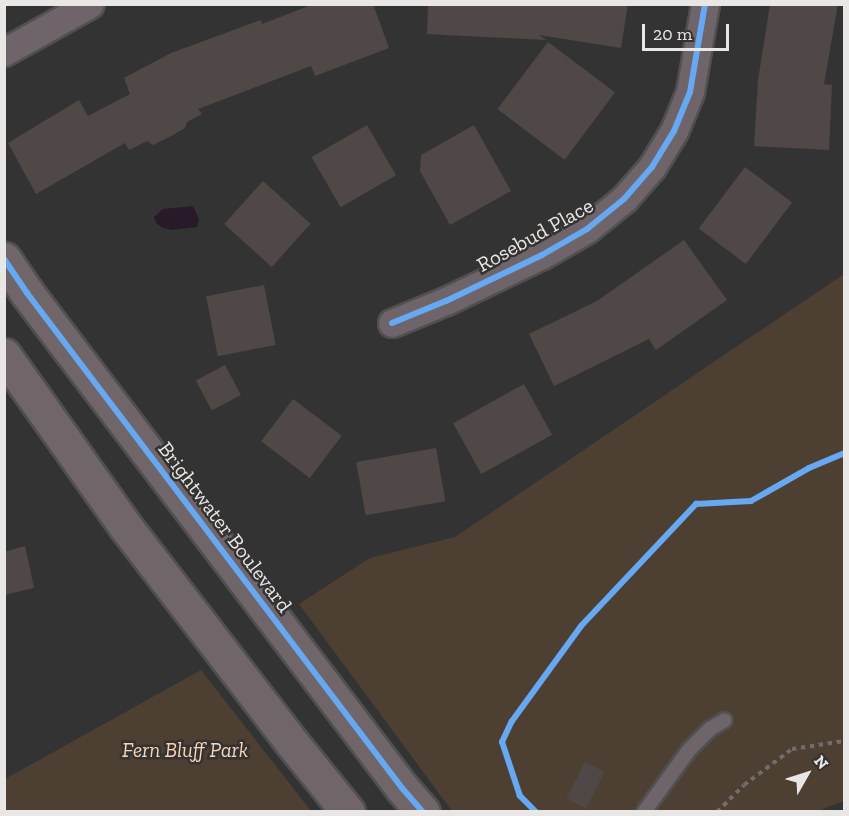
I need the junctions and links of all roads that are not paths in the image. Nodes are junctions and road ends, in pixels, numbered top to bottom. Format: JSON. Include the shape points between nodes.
{"nodes":[{"id":1,"x":90,"y":4,"type":"edge"},
{"id":2,"x":705,"y":4,"type":"edge"},
{"id":3,"x":4,"y":52,"type":"edge"},
{"id":4,"x":4,"y":259,"type":"edge"},
{"id":5,"x":392,"y":323,"type":"dead end"},
{"id":6,"x":4,"y":354,"type":"edge"},
{"id":7,"x":725,"y":720,"type":"dead end"},
{"id":8,"x":348,"y":812,"type":"edge"},
{"id":9,"x":423,"y":812,"type":"edge"},
{"id":10,"x":644,"y":812,"type":"edge"}],
"edges":[{"from":1,"to":3,"type":"street"},
{"from":2,"to":5,"type":"street","name":"Rosebud Place","via":[[690,92],[674,131],[652,167],[624,199],[587,229],[542,255]]},
{"from":4,"to":9,"type":"street","name":"Brightwater Boulevard"},
{"from":6,"to":8,"type":"street","via":[[125,526]]},
{"from":7,"to":10,"type":"lane","via":[[689,750]]}]}
